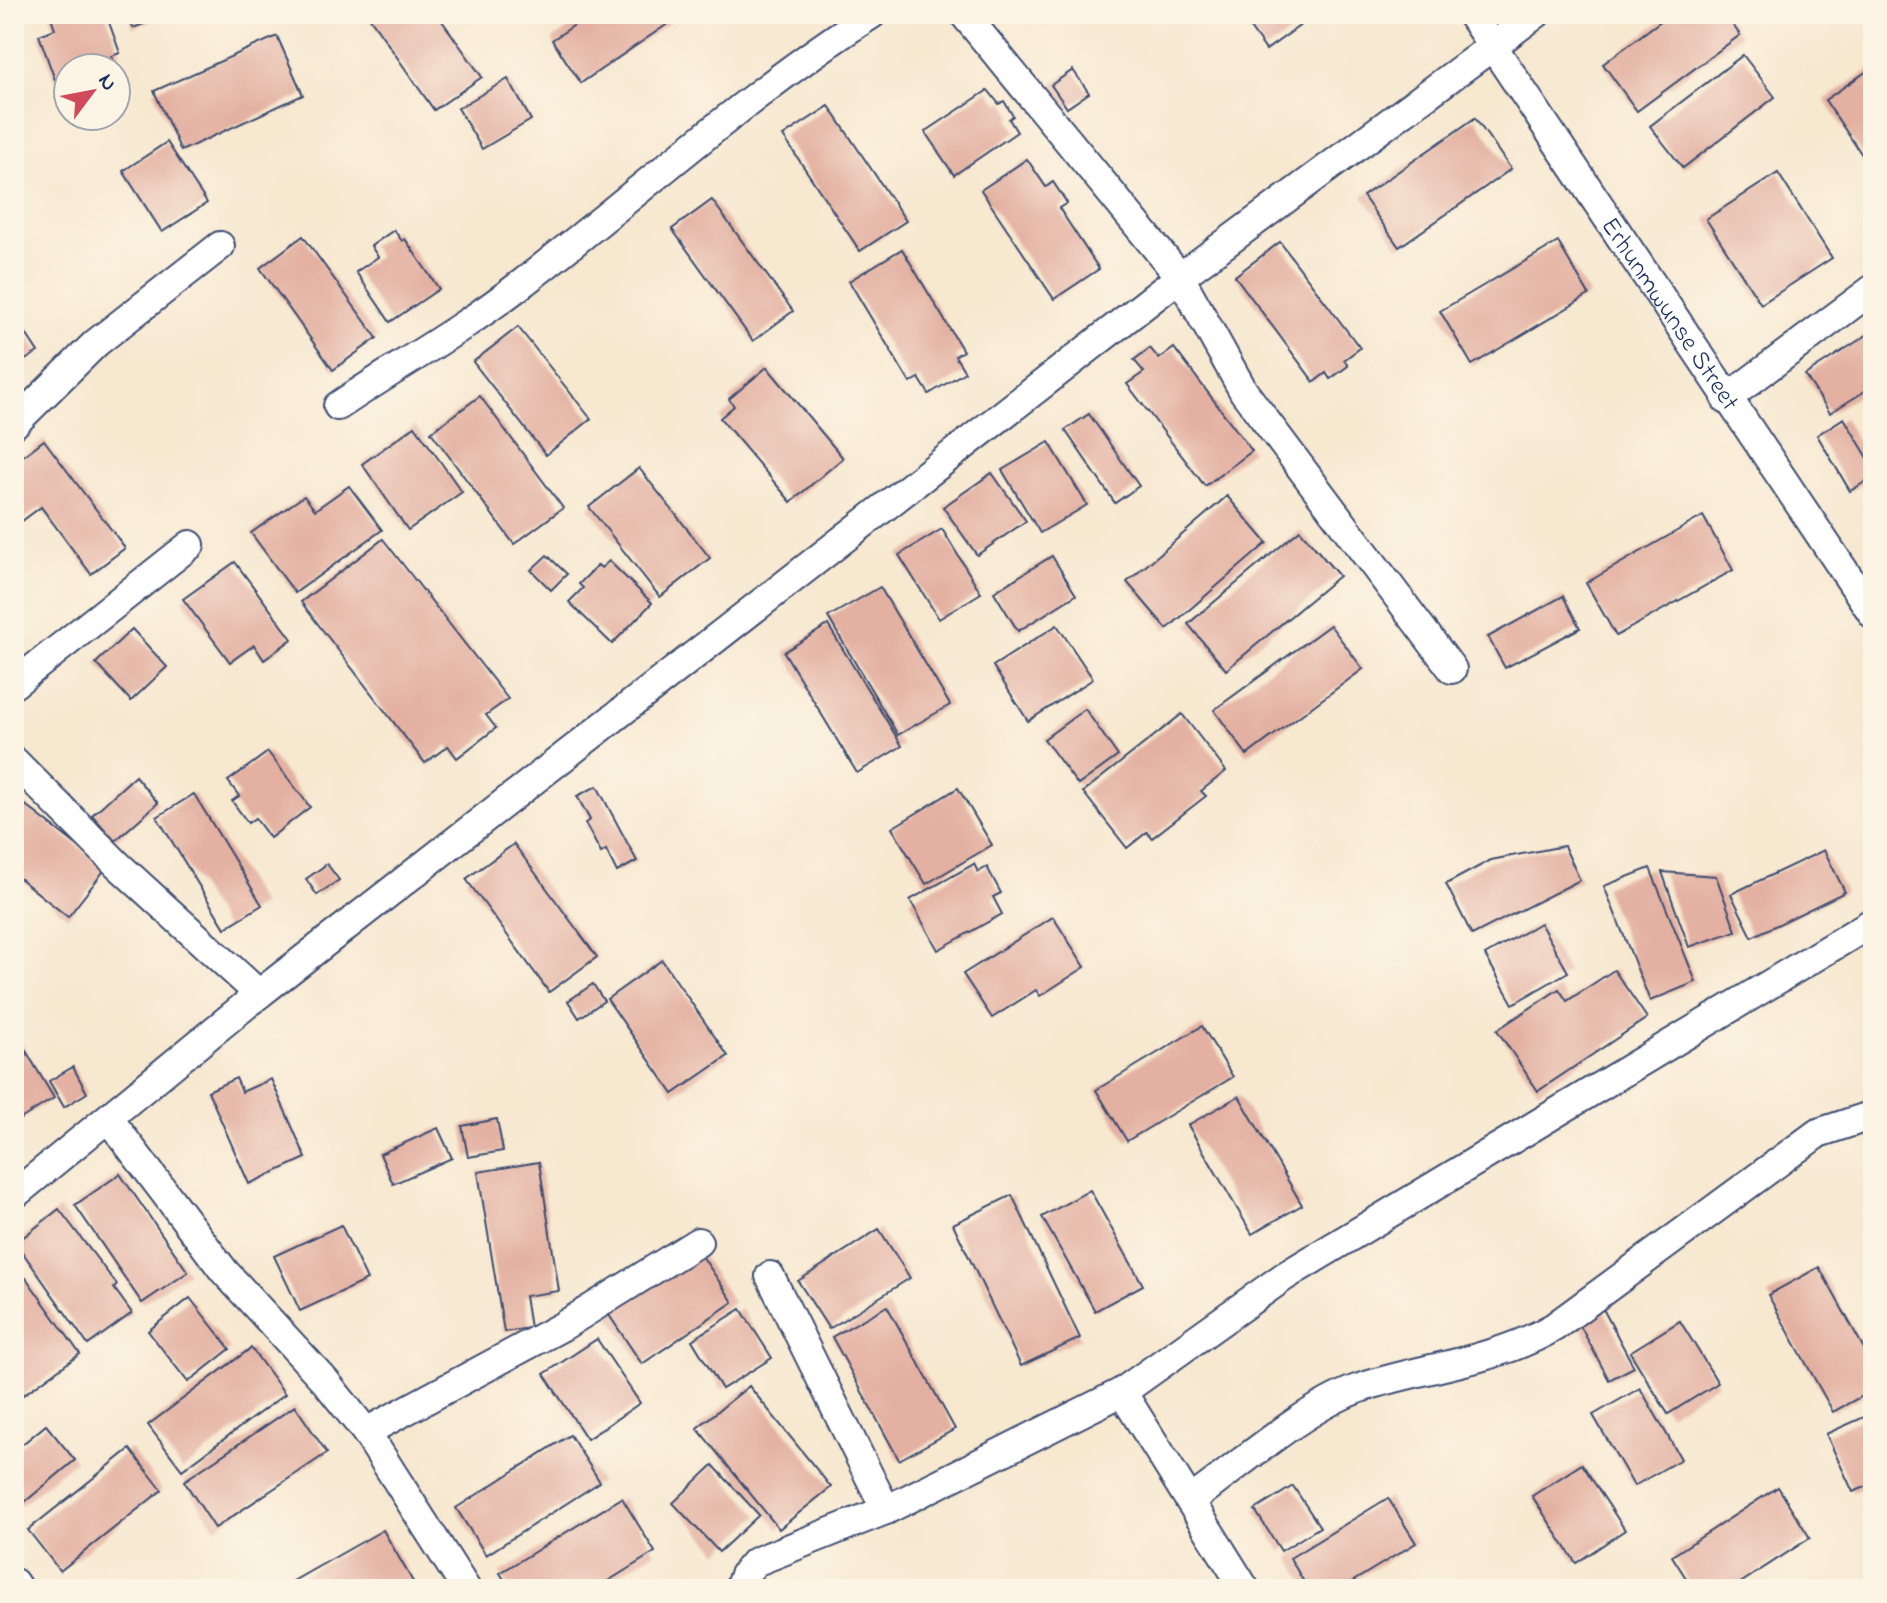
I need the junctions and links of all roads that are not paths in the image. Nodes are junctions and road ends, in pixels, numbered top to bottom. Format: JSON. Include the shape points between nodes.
{"nodes":[{"id":1,"x":872,"y":14,"type":"edge"},
{"id":2,"x":964,"y":14,"type":"edge"},
{"id":3,"x":1471,"y":14,"type":"edge"},
{"id":4,"x":1536,"y":14,"type":"edge"},
{"id":5,"x":1493,"y":47,"type":"junction"},
{"id":6,"x":220,"y":246,"type":"dead end"},
{"id":7,"x":1180,"y":277,"type":"junction"},
{"id":8,"x":1873,"y":289,"type":"edge"},
{"id":9,"x":1726,"y":399,"type":"junction"},
{"id":10,"x":338,"y":406,"type":"dead end"},
{"id":11,"x":14,"y":424,"type":"edge"},
{"id":12,"x":190,"y":545,"type":"dead end"},
{"id":13,"x":1873,"y":614,"type":"edge"},
{"id":14,"x":1452,"y":669,"type":"dead end"},
{"id":15,"x":14,"y":684,"type":"edge"},
{"id":16,"x":14,"y":761,"type":"edge"},
{"id":17,"x":1873,"y":922,"type":"edge"},
{"id":18,"x":259,"y":994,"type":"junction"},
{"id":19,"x":1873,"y":1115,"type":"edge"},
{"id":20,"x":109,"y":1119,"type":"junction"},
{"id":21,"x":14,"y":1195,"type":"edge"},
{"id":22,"x":698,"y":1242,"type":"dead end"},
{"id":23,"x":770,"y":1276,"type":"dead end"},
{"id":24,"x":1122,"y":1392,"type":"junction"},
{"id":25,"x":366,"y":1432,"type":"junction"},
{"id":26,"x":1190,"y":1501,"type":"junction"},
{"id":27,"x":886,"y":1510,"type":"junction"},
{"id":28,"x":14,"y":1583,"type":"edge"},
{"id":29,"x":18,"y":1589,"type":"edge"},
{"id":30,"x":466,"y":1589,"type":"edge"},
{"id":31,"x":739,"y":1589,"type":"edge"},
{"id":32,"x":1245,"y":1589,"type":"edge"}],
"edges":[{"from":1,"to":10,"type":"street","via":[[829,41],[616,205],[519,286]]},
{"from":2,"to":7,"type":"street"},
{"from":3,"to":5,"type":"street","name":"Erhunmwunse Street"},
{"from":4,"to":5,"type":"street"},
{"from":5,"to":7,"type":"street"},
{"from":5,"to":9,"type":"street","name":"Erhunmwunse Street"},
{"from":6,"to":11,"type":"street","via":[[96,343]]},
{"from":7,"to":14,"type":"street","via":[[1244,392]]},
{"from":7,"to":18,"type":"street"},
{"from":8,"to":9,"type":"street"},
{"from":9,"to":13,"type":"street","name":"Erhunmwunse Street"},
{"from":12,"to":15,"type":"street"},
{"from":16,"to":18,"type":"street"},
{"from":17,"to":24,"type":"street","via":[[1285,1276]]},
{"from":18,"to":20,"type":"street"},
{"from":19,"to":26,"type":"street","via":[[1818,1133],[1523,1345],[1356,1390],[1309,1416]]},
{"from":20,"to":21,"type":"street"},
{"from":20,"to":25,"type":"street","via":[[224,1271]]},
{"from":22,"to":25,"type":"street","via":[[563,1326]]},
{"from":23,"to":27,"type":"street"},
{"from":24,"to":26,"type":"street"},
{"from":24,"to":27,"type":"street"},
{"from":25,"to":30,"type":"street"},
{"from":26,"to":32,"type":"street"},
{"from":27,"to":31,"type":"street","via":[[755,1562]]},
{"from":28,"to":29,"type":"street"}]}
